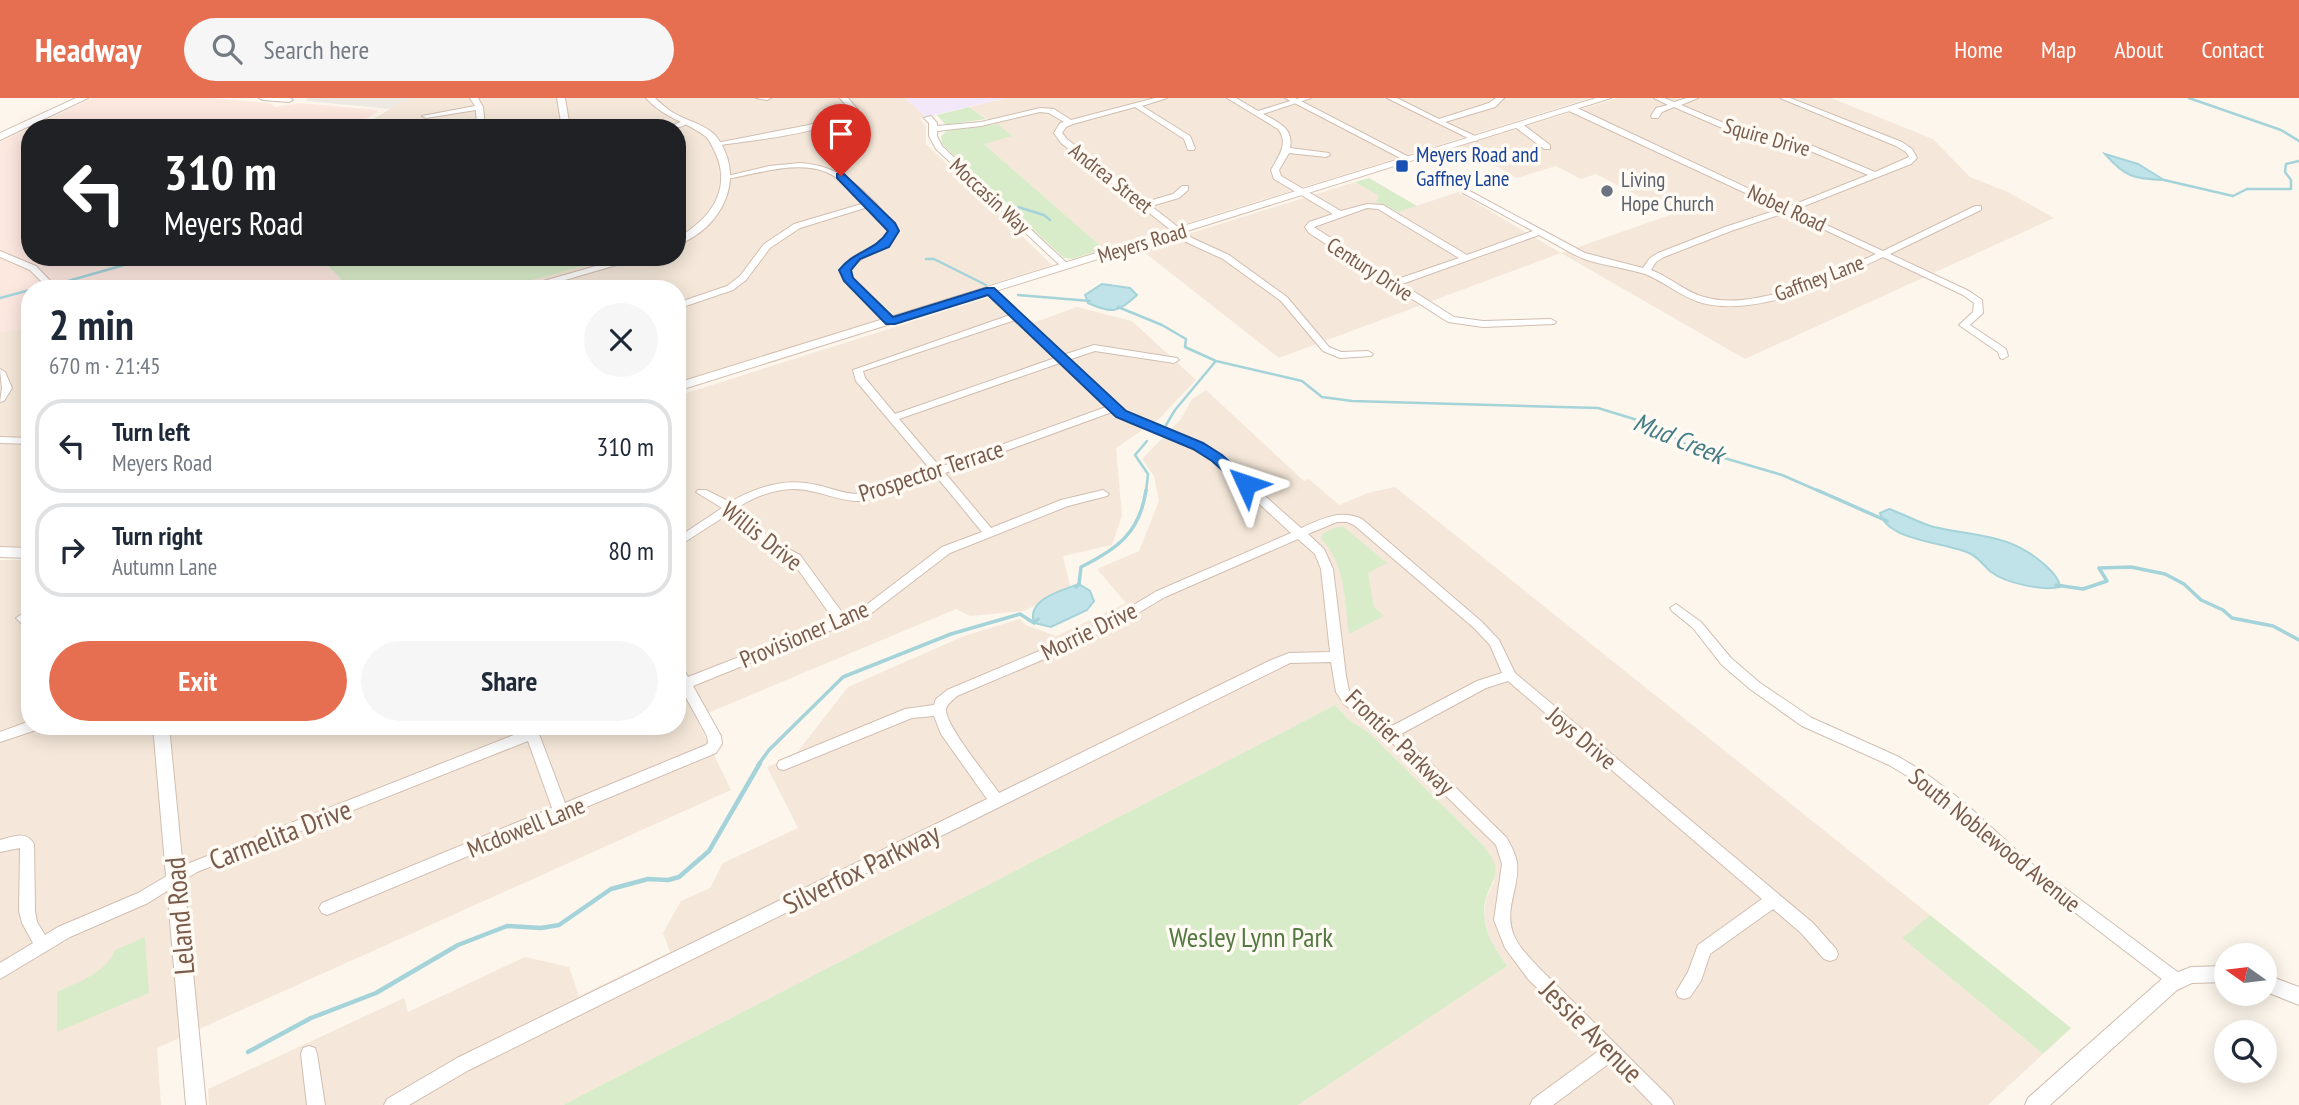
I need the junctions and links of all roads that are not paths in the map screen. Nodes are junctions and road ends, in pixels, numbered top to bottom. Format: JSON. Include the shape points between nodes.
{"nodes":[{"id":1,"x":83,"y":98,"type":"edge"},
{"id":2,"x":262,"y":98,"type":"edge"},
{"id":3,"x":474,"y":98,"type":"edge"},
{"id":4,"x":561,"y":98,"type":"edge"},
{"id":5,"x":650,"y":98,"type":"edge"},
{"id":6,"x":760,"y":98,"type":"edge"},
{"id":7,"x":767,"y":98,"type":"edge"},
{"id":8,"x":844,"y":98,"type":"edge"},
{"id":9,"x":1163,"y":98,"type":"edge"},
{"id":10,"x":1231,"y":98,"type":"edge"},
{"id":11,"x":1307,"y":98,"type":"edge"},
{"id":12,"x":1391,"y":98,"type":"edge"},
{"id":13,"x":1500,"y":98,"type":"edge"},
{"id":14,"x":1606,"y":98,"type":"edge"},
{"id":15,"x":1658,"y":98,"type":"edge"},
{"id":16,"x":1694,"y":98,"type":"edge"},
{"id":17,"x":1784,"y":98,"type":"edge"},
{"id":18,"x":289,"y":100,"type":"dead end"},
{"id":19,"x":1293,"y":100,"type":"edge"},
{"id":20,"x":1136,"y":105,"type":"junction"},
{"id":21,"x":1674,"y":105,"type":"junction"},
{"id":22,"x":479,"y":107,"type":"junction"},
{"id":23,"x":1572,"y":108,"type":"junction"},
{"id":24,"x":1258,"y":113,"type":"junction"},
{"id":25,"x":426,"y":116,"type":"dead end"},
{"id":26,"x":1655,"y":116,"type":"dead end"},
{"id":27,"x":928,"y":118,"type":"dead end"},
{"id":28,"x":38,"y":119,"type":"edge"},
{"id":29,"x":480,"y":119,"type":"edge"},
{"id":30,"x":564,"y":119,"type":"edge"},
{"id":31,"x":679,"y":119,"type":"edge"},
{"id":32,"x":1441,"y":121,"type":"junction"},
{"id":33,"x":686,"y":122,"type":"edge"},
{"id":34,"x":1070,"y":122,"type":"junction"},
{"id":35,"x":1518,"y":125,"type":"junction"},
{"id":36,"x":21,"y":127,"type":"edge"},
{"id":37,"x":934,"y":129,"type":"junction"},
{"id":38,"x":0,"y":137,"type":"edge"},
{"id":39,"x":1474,"y":139,"type":"junction"},
{"id":40,"x":1772,"y":140,"type":"junction"},
{"id":41,"x":715,"y":144,"type":"junction"},
{"id":42,"x":1548,"y":147,"type":"dead end"},
{"id":43,"x":1191,"y":148,"type":"dead end"},
{"id":44,"x":1286,"y":150,"type":"junction"},
{"id":45,"x":1769,"y":150,"type":"dead end"},
{"id":46,"x":1326,"y":155,"type":"dead end"},
{"id":47,"x":1409,"y":159,"type":"junction"},
{"id":48,"x":1875,"y":175,"type":"junction"},
{"id":49,"x":727,"y":177,"type":"junction"},
{"id":50,"x":1185,"y":188,"type":"dead end"},
{"id":51,"x":1466,"y":191,"type":"dead end"},
{"id":52,"x":1303,"y":193,"type":"junction"},
{"id":53,"x":869,"y":204,"type":"junction"},
{"id":54,"x":1146,"y":205,"type":"junction"},
{"id":55,"x":1978,"y":208,"type":"dead end"},
{"id":56,"x":1789,"y":209,"type":"junction"},
{"id":57,"x":1340,"y":214,"type":"junction"},
{"id":58,"x":1179,"y":231,"type":"junction"},
{"id":59,"x":1539,"y":232,"type":"junction"},
{"id":60,"x":686,"y":235,"type":"edge"},
{"id":61,"x":1884,"y":253,"type":"junction"},
{"id":62,"x":0,"y":254,"type":"edge"},
{"id":63,"x":1466,"y":258,"type":"junction"},
{"id":64,"x":21,"y":263,"type":"edge"},
{"id":65,"x":28,"y":266,"type":"edge"},
{"id":66,"x":608,"y":266,"type":"edge"},
{"id":67,"x":1067,"y":267,"type":"junction"},
{"id":68,"x":1646,"y":271,"type":"junction"},
{"id":69,"x":45,"y":280,"type":"edge"},
{"id":70,"x":560,"y":280,"type":"edge"},
{"id":71,"x":1394,"y":285,"type":"junction"},
{"id":72,"x":990,"y":291,"type":"junction"},
{"id":73,"x":686,"y":303,"type":"edge"},
{"id":74,"x":1016,"y":316,"type":"junction"},
{"id":75,"x":890,"y":322,"type":"junction"},
{"id":76,"x":1551,"y":322,"type":"dead end"},
{"id":77,"x":1368,"y":354,"type":"dead end"},
{"id":78,"x":2003,"y":356,"type":"dead end"},
{"id":79,"x":1062,"y":359,"type":"junction"},
{"id":80,"x":1174,"y":360,"type":"dead end"},
{"id":81,"x":0,"y":372,"type":"edge"},
{"id":82,"x":686,"y":384,"type":"edge"},
{"id":83,"x":0,"y":399,"type":"edge"},
{"id":84,"x":1113,"y":408,"type":"junction"},
{"id":85,"x":893,"y":418,"type":"junction"},
{"id":86,"x":0,"y":440,"type":"edge"},
{"id":87,"x":21,"y":441,"type":"edge"},
{"id":88,"x":938,"y":472,"type":"junction"},
{"id":89,"x":702,"y":492,"type":"dead end"},
{"id":90,"x":1103,"y":494,"type":"dead end"},
{"id":91,"x":731,"y":508,"type":"junction"},
{"id":92,"x":1345,"y":518,"type":"joint"},
{"id":93,"x":989,"y":533,"type":"junction"},
{"id":94,"x":1300,"y":533,"type":"junction"},
{"id":95,"x":686,"y":537,"type":"edge"},
{"id":96,"x":0,"y":552,"type":"edge"},
{"id":97,"x":21,"y":553,"type":"edge"},
{"id":98,"x":1676,"y":608,"type":"dead end"},
{"id":99,"x":841,"y":620,"type":"junction"},
{"id":100,"x":1337,"y":657,"type":"junction"},
{"id":101,"x":1510,"y":677,"type":"junction"},
{"id":102,"x":686,"y":684,"type":"edge"},
{"id":103,"x":686,"y":686,"type":"edge"},
{"id":104,"x":939,"y":710,"type":"junction"},
{"id":105,"x":21,"y":730,"type":"edge"},
{"id":106,"x":1391,"y":733,"type":"junction"},
{"id":107,"x":162,"y":735,"type":"edge"},
{"id":108,"x":519,"y":735,"type":"edge"},
{"id":109,"x":533,"y":735,"type":"edge"},
{"id":110,"x":0,"y":737,"type":"edge"},
{"id":111,"x":784,"y":765,"type":"dead end"},
{"id":112,"x":997,"y":801,"type":"junction"},
{"id":113,"x":561,"y":813,"type":"junction"},
{"id":114,"x":22,"y":841,"type":"joint"},
{"id":115,"x":0,"y":846,"type":"edge"},
{"id":116,"x":176,"y":878,"type":"junction"},
{"id":117,"x":1773,"y":900,"type":"junction"},
{"id":118,"x":327,"y":908,"type":"dead end"},
{"id":119,"x":42,"y":945,"type":"junction"},
{"id":120,"x":1830,"y":954,"type":"dead end"},
{"id":121,"x":1519,"y":956,"type":"joint"},
{"id":122,"x":0,"y":972,"type":"edge"},
{"id":123,"x":2214,"y":974,"type":"edge"},
{"id":124,"x":2177,"y":981,"type":"junction"},
{"id":125,"x":2277,"y":987,"type":"edge"},
{"id":126,"x":1684,"y":992,"type":"dead end"},
{"id":127,"x":2299,"y":996,"type":"edge"},
{"id":128,"x":1612,"y":1051,"type":"junction"},
{"id":129,"x":309,"y":1054,"type":"dead end"},
{"id":130,"x":196,"y":1105,"type":"edge"},
{"id":131,"x":316,"y":1105,"type":"edge"},
{"id":132,"x":393,"y":1105,"type":"edge"},
{"id":133,"x":1539,"y":1105,"type":"edge"},
{"id":134,"x":1665,"y":1105,"type":"edge"},
{"id":135,"x":2035,"y":1105,"type":"edge"}],
"edges":[{"from":1,"to":28,"type":"main road"},
{"from":2,"to":18,"type":"street"},
{"from":3,"to":22,"type":"street"},
{"from":4,"to":30,"type":"street"},
{"from":5,"to":31,"type":"street"},
{"from":6,"to":7,"type":"street"},
{"from":8,"to":41,"type":"street","via":[[854,110],[841,119]]},
{"from":9,"to":20,"type":"street"},
{"from":10,"to":24,"type":"street"},
{"from":11,"to":19,"type":"street"},
{"from":12,"to":32,"type":"street"},
{"from":13,"to":32,"type":"street","via":[[1492,105]]},
{"from":14,"to":23,"type":"main road","name":"Meyers Road"},
{"from":15,"to":21,"type":"street","name":"Squire Drive"},
{"from":16,"to":21,"type":"street"},
{"from":17,"to":48,"type":"street","via":[[1899,144],[1912,154],[1908,162]]},
{"from":19,"to":24,"type":"street"},
{"from":19,"to":47,"type":"street"},
{"from":20,"to":34,"type":"street"},
{"from":20,"to":43,"type":"street","via":[[1187,138]]},
{"from":21,"to":26,"type":"street"},
{"from":21,"to":40,"type":"street","name":"Squire Drive","via":[[1746,135]]},
{"from":22,"to":25,"type":"street"},
{"from":22,"to":29,"type":"street"},
{"from":23,"to":35,"type":"main road","name":"Meyers Road"},
{"from":23,"to":56,"type":"street","name":"Nobel Road"},
{"from":24,"to":44,"type":"street","via":[[1288,134]]},
{"from":27,"to":37,"type":"street","name":"Moccasin Way"},
{"from":32,"to":39,"type":"street"},
{"from":33,"to":41,"type":"street","via":[[706,132]]},
{"from":34,"to":37,"type":"street","via":[[1040,110]]},
{"from":34,"to":54,"type":"street","name":"Andrea Street","via":[[1059,130],[1060,137]]},
{"from":35,"to":39,"type":"main road","name":"Meyers Road"},
{"from":35,"to":42,"type":"street"},
{"from":36,"to":38,"type":"main road"},
{"from":37,"to":67,"type":"street","name":"Moccasin Way","via":[[935,142],[945,153]]},
{"from":39,"to":47,"type":"main road","name":"Meyers Road"},
{"from":40,"to":45,"type":"street"},
{"from":40,"to":48,"type":"street","name":"Squire Drive","via":[[1814,149]]},
{"from":41,"to":49,"type":"street"},
{"from":44,"to":46,"type":"street"},
{"from":44,"to":52,"type":"street","via":[[1275,174]]},
{"from":47,"to":52,"type":"main road","name":"Meyers Road"},
{"from":48,"to":56,"type":"street"},
{"from":49,"to":53,"type":"street","via":[[794,166],[819,168],[841,176]]},
{"from":49,"to":60,"type":"street","via":[[710,217]]},
{"from":50,"to":54,"type":"street","via":[[1176,196]]},
{"from":51,"to":59,"type":"street","name":"Gaffney Lane"},
{"from":52,"to":57,"type":"street","name":"Century Drive"},
{"from":52,"to":58,"type":"main road","name":"Meyers Road"},
{"from":53,"to":73,"type":"street","via":[[797,226],[767,246],[737,284]]},
{"from":53,"to":75,"type":"street","via":[[891,225],[893,236],[851,261],[845,270]]},
{"from":54,"to":58,"type":"street","name":"Andrea Street"},
{"from":55,"to":61,"type":"street","name":"Gaffney Lane"},
{"from":56,"to":61,"type":"street","name":"Nobel Road"},
{"from":56,"to":68,"type":"street","via":[[1661,255]]},
{"from":57,"to":63,"type":"street","via":[[1380,207]]},
{"from":57,"to":71,"type":"street","name":"Century Drive","via":[[1310,227]]},
{"from":58,"to":67,"type":"main road","name":"Meyers Road"},
{"from":58,"to":77,"type":"street","name":"Andrea Street","via":[[1197,245],[1226,257],[1284,299],[1331,352]]},
{"from":59,"to":63,"type":"street"},
{"from":59,"to":68,"type":"street","name":"Gaffney Lane","via":[[1597,261]]},
{"from":61,"to":68,"type":"street","name":"Gaffney Lane","via":[[1788,294],[1736,303],[1701,300]]},
{"from":61,"to":78,"type":"street","name":"Nobel Road","via":[[1979,302],[1978,313],[1964,325],[2003,351]]},
{"from":62,"to":64,"type":"street"},
{"from":63,"to":71,"type":"street"},
{"from":65,"to":69,"type":"street"},
{"from":66,"to":70,"type":"street"},
{"from":67,"to":72,"type":"main road","name":"Meyers Road"},
{"from":71,"to":76,"type":"street","name":"Century Drive","via":[[1440,315],[1460,322]]},
{"from":72,"to":74,"type":"street","name":"Frontier Parkway"},
{"from":72,"to":75,"type":"main road","name":"Meyers Road"},
{"from":74,"to":79,"type":"street","name":"Frontier Parkway"},
{"from":74,"to":85,"type":"street","via":[[858,370],[860,379]]},
{"from":75,"to":82,"type":"main road","name":"Meyers Road"},
{"from":79,"to":80,"type":"street","via":[[1094,348]]},
{"from":79,"to":84,"type":"street","name":"Frontier Parkway"},
{"from":79,"to":85,"type":"street"},
{"from":81,"to":83,"type":"street","via":[[7,388]]},
{"from":84,"to":88,"type":"street","name":"Prospector Terrace"},
{"from":84,"to":94,"type":"street","name":"Frontier Parkway","via":[[1211,454]]},
{"from":85,"to":88,"type":"street"},
{"from":86,"to":87,"type":"street"},
{"from":88,"to":91,"type":"street","name":"Prospector Terrace","via":[[858,498],[797,485],[774,486]]},
{"from":88,"to":93,"type":"street"},
{"from":89,"to":91,"type":"street","name":"Willis Drive"},
{"from":90,"to":93,"type":"street","name":"Provisioner Lane","via":[[1065,503]]},
{"from":91,"to":95,"type":"street","name":"Prospector Terrace"},
{"from":91,"to":99,"type":"street","name":"Willis Drive","via":[[766,542],[804,565]]},
{"from":92,"to":94,"type":"street","name":"Morrie Drive"},
{"from":92,"to":101,"type":"street","name":"Joys Drive","via":[[1358,523],[1487,634]]},
{"from":93,"to":99,"type":"street","name":"Provisioner Lane","via":[[936,556],[876,605]]},
{"from":94,"to":100,"type":"street","name":"Frontier Parkway","via":[[1325,560]]},
{"from":94,"to":104,"type":"street","name":"Morrie Drive","via":[[952,693]]},
{"from":96,"to":97,"type":"main road"},
{"from":98,"to":124,"type":"street","name":"South Noblewood Avenue","via":[[1755,686],[1807,722],[1919,776],[2022,864]]},
{"from":99,"to":102,"type":"street","name":"Provisioner Lane"},
{"from":100,"to":106,"type":"street","name":"Frontier Parkway","via":[[1347,697]]},
{"from":100,"to":112,"type":"street","name":"Silverfox Parkway","via":[[1290,658],[1273,664]]},
{"from":101,"to":106,"type":"street","via":[[1482,684]]},
{"from":101,"to":117,"type":"street","name":"Joys Drive"},
{"from":103,"to":113,"type":"street","name":"Mcdowell Lane","via":[[714,736],[711,749]]},
{"from":104,"to":111,"type":"street","via":[[910,713]]},
{"from":104,"to":112,"type":"street","via":[[946,730]]},
{"from":105,"to":110,"type":"street"},
{"from":106,"to":121,"type":"street","name":"Frontier Parkway","via":[[1505,845],[1511,874],[1501,903],[1501,920]]},
{"from":107,"to":116,"type":"street","name":"Leland Road"},
{"from":108,"to":116,"type":"street","name":"Carmelita Drive"},
{"from":109,"to":113,"type":"street"},
{"from":112,"to":132,"type":"street","name":"Silverfox Parkway","via":[[463,1065]]},
{"from":113,"to":118,"type":"street","name":"Mcdowell Lane"},
{"from":114,"to":115,"type":"street"},
{"from":114,"to":119,"type":"street","via":[[29,848],[27,911]]},
{"from":116,"to":119,"type":"street","name":"Carmelita Drive"},
{"from":116,"to":130,"type":"street","name":"Leland Road"},
{"from":117,"to":120,"type":"street","name":"Joys Drive"},
{"from":117,"to":126,"type":"street","via":[[1704,950]]},
{"from":119,"to":122,"type":"street","name":"Carmelita Drive"},
{"from":121,"to":128,"type":"street","name":"Jessie Avenue"},
{"from":123,"to":124,"type":"street"},
{"from":124,"to":135,"type":"street"},
{"from":125,"to":127,"type":"street"},
{"from":128,"to":133,"type":"street"},
{"from":128,"to":134,"type":"street","name":"Jessie Avenue"},
{"from":129,"to":131,"type":"street"}]}
